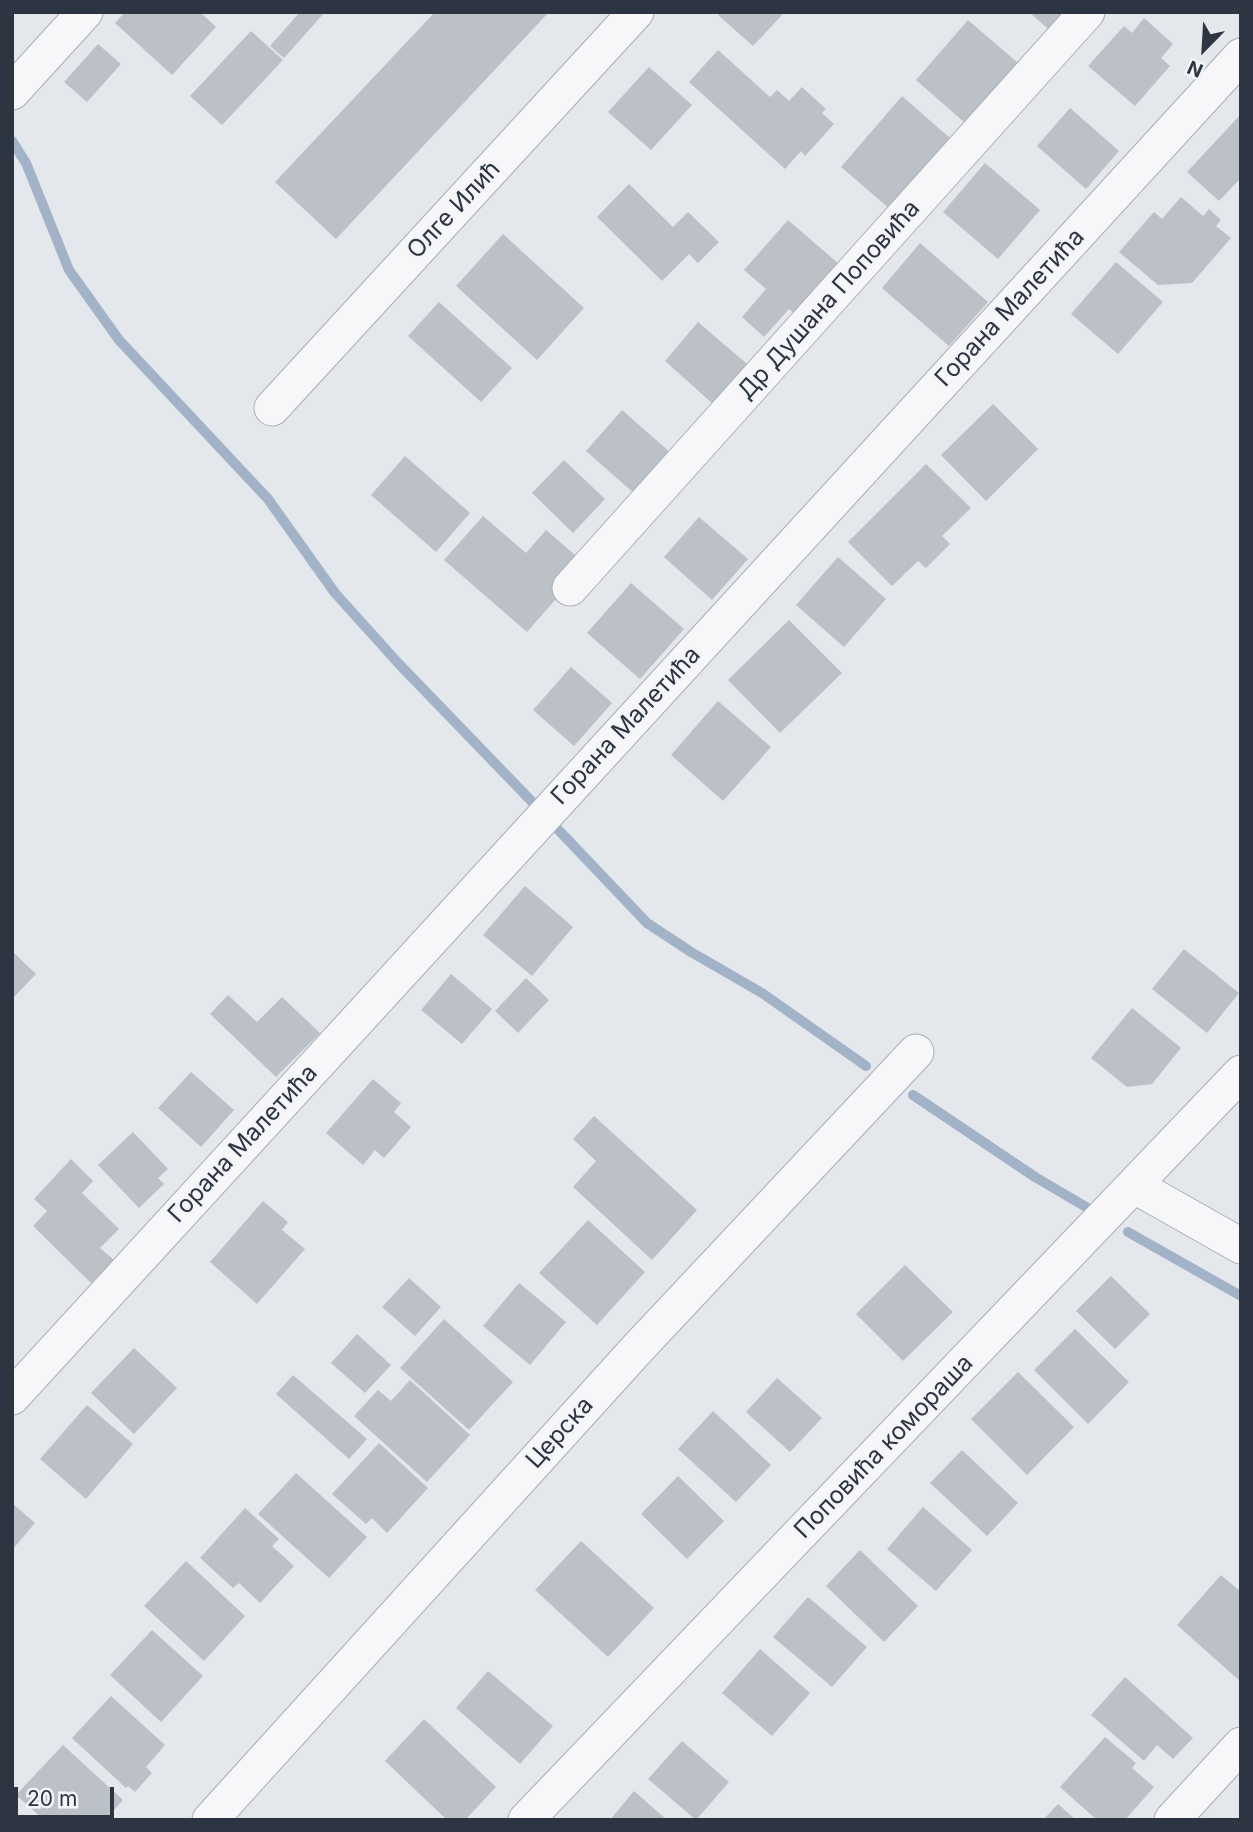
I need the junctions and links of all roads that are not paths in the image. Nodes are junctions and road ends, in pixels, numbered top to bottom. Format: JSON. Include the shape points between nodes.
{"nodes":[{"id":1,"x":85,"y":12,"type":"edge"},
{"id":2,"x":636,"y":12,"type":"edge"},
{"id":3,"x":1087,"y":12,"type":"edge"},
{"id":4,"x":1241,"y":56,"type":"edge"},
{"id":5,"x":12,"y":92,"type":"edge"},
{"id":6,"x":272,"y":408,"type":"dead end"},
{"id":7,"x":570,"y":587,"type":"dead end"},
{"id":8,"x":916,"y":1052,"type":"dead end"},
{"id":9,"x":1241,"y":1073,"type":"edge"},
{"id":10,"x":1135,"y":1186,"type":"junction"},
{"id":11,"x":1241,"y":1246,"type":"edge"},
{"id":12,"x":12,"y":1397,"type":"edge"},
{"id":13,"x":1241,"y":1745,"type":"edge"},
{"id":14,"x":210,"y":1820,"type":"edge"},
{"id":15,"x":526,"y":1820,"type":"edge"},
{"id":16,"x":1172,"y":1820,"type":"edge"}],
"edges":[{"from":1,"to":5,"type":"street"},
{"from":2,"to":6,"type":"street","name":"Олге Илић"},
{"from":3,"to":7,"type":"street","name":"Др Душана Поповића"},
{"from":4,"to":12,"type":"street","name":"Горана Малетића"},
{"from":8,"to":14,"type":"street","name":"Церска","via":[[639,1347]]},
{"from":9,"to":10,"type":"street","name":"Поповића комораша"},
{"from":10,"to":11,"type":"street"},
{"from":10,"to":15,"type":"street","name":"Поповића комораша"},
{"from":13,"to":16,"type":"street"}]}
